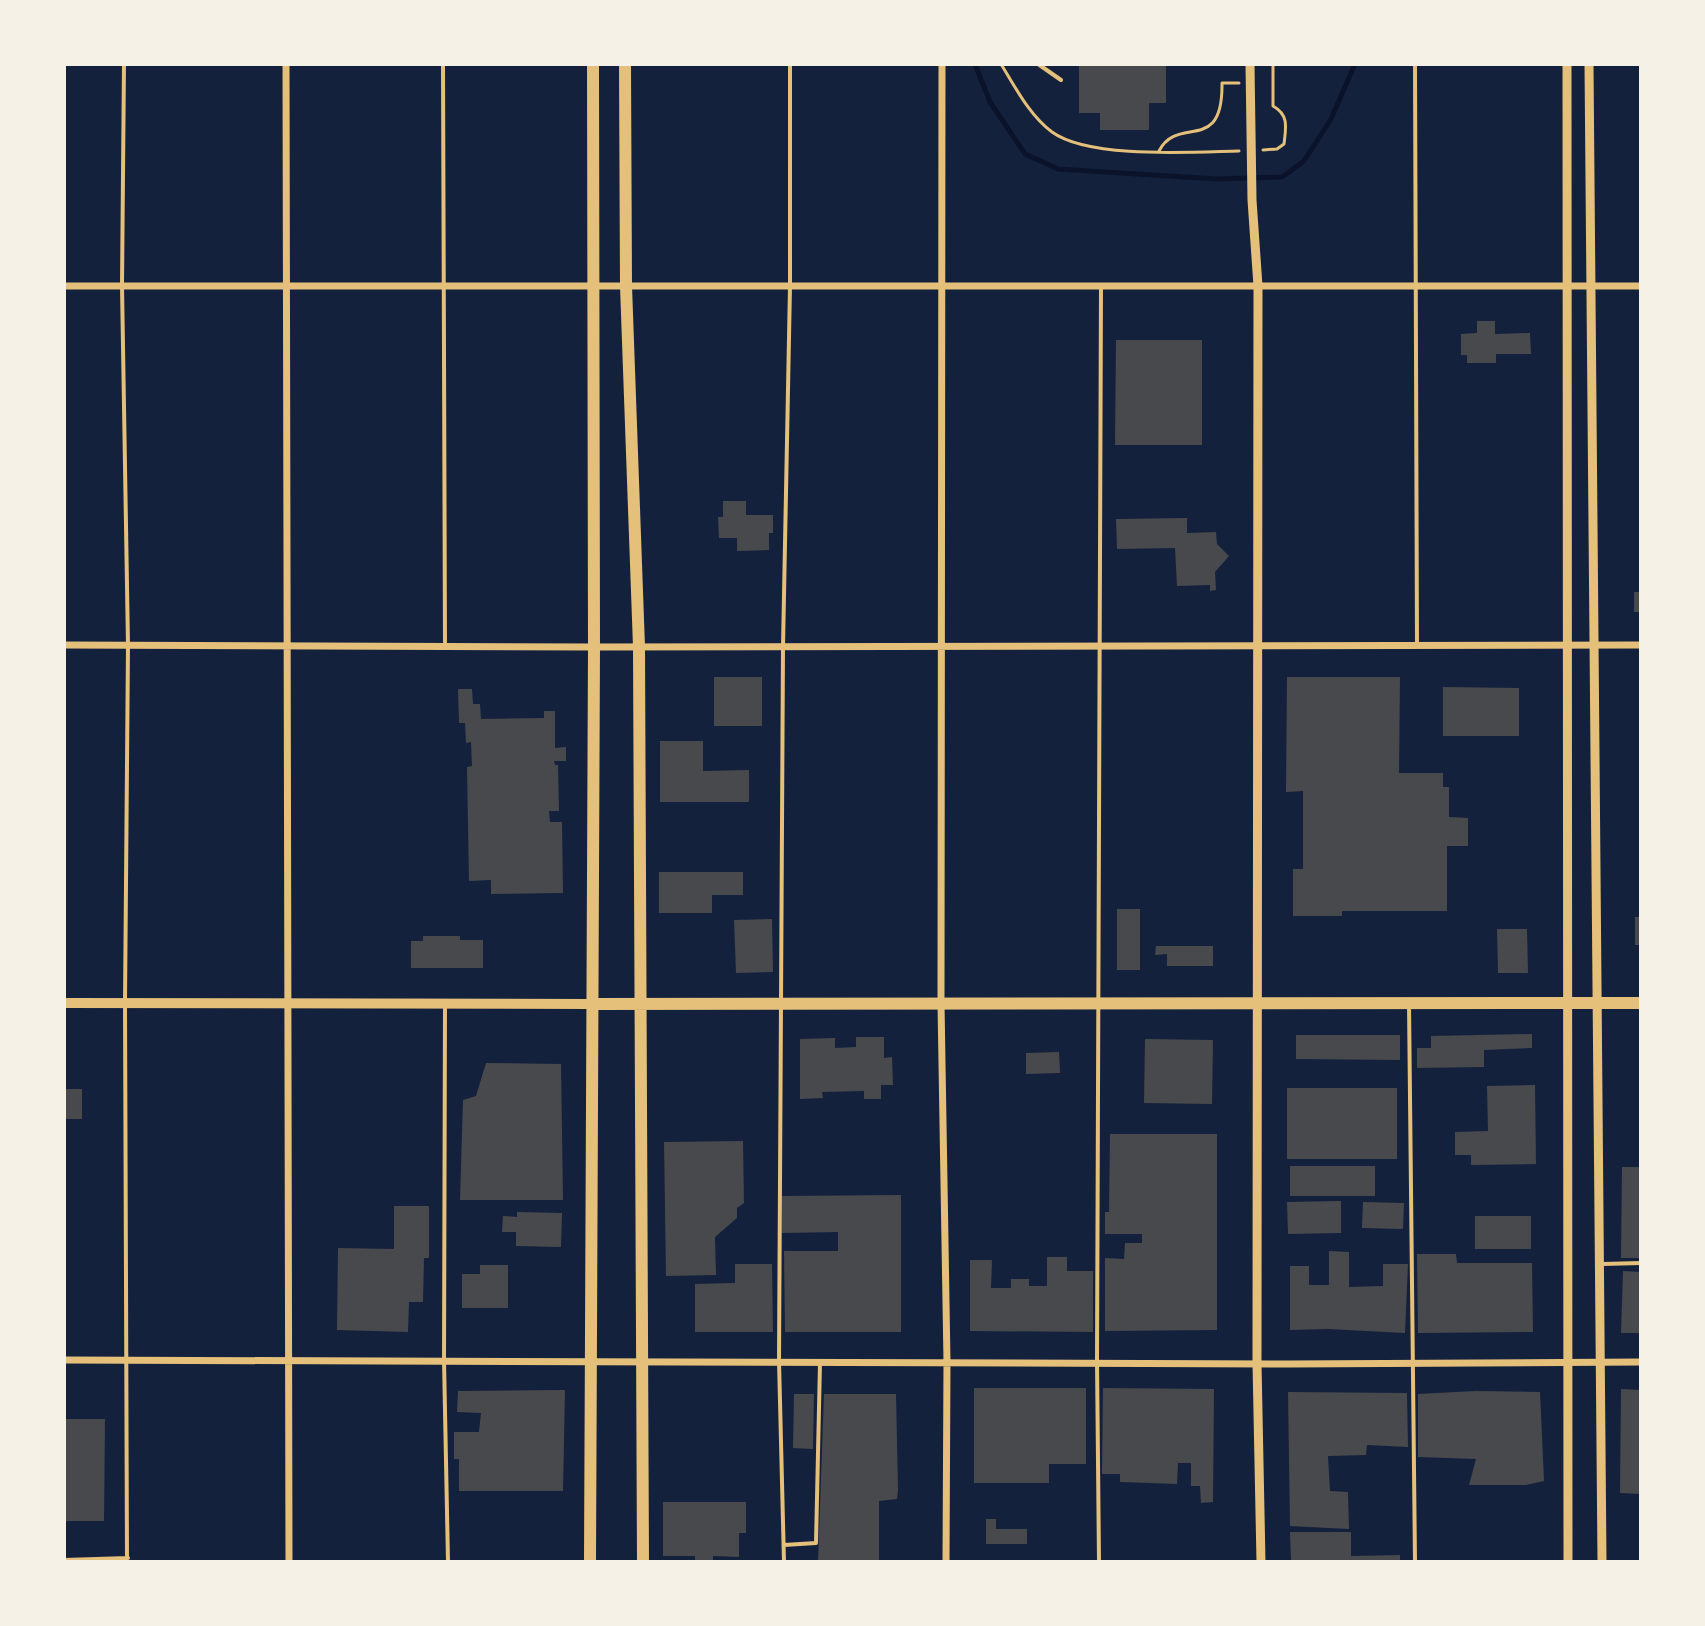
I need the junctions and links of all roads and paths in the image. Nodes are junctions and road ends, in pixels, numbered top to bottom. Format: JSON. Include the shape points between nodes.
{"nodes":[{"id":1,"x":124,"y":64,"type":"edge"},
{"id":2,"x":286,"y":64,"type":"edge"},
{"id":3,"x":443,"y":64,"type":"edge"},
{"id":4,"x":593,"y":64,"type":"edge"},
{"id":5,"x":625,"y":64,"type":"edge"},
{"id":6,"x":790,"y":64,"type":"edge"},
{"id":7,"x":942,"y":64,"type":"edge"},
{"id":8,"x":1001,"y":64,"type":"edge"},
{"id":9,"x":1038,"y":64,"type":"edge"},
{"id":10,"x":1250,"y":64,"type":"edge"},
{"id":11,"x":1415,"y":64,"type":"edge"},
{"id":12,"x":1567,"y":64,"type":"edge"},
{"id":13,"x":1589,"y":64,"type":"edge"},
{"id":14,"x":1061,"y":80,"type":"dead end"},
{"id":15,"x":1250,"y":83,"type":"junction"},
{"id":16,"x":64,"y":286,"type":"edge"},
{"id":17,"x":122,"y":286,"type":"junction"},
{"id":18,"x":287,"y":286,"type":"junction"},
{"id":19,"x":444,"y":286,"type":"junction"},
{"id":20,"x":593,"y":286,"type":"junction"},
{"id":21,"x":626,"y":286,"type":"junction"},
{"id":22,"x":790,"y":286,"type":"junction"},
{"id":23,"x":941,"y":286,"type":"junction"},
{"id":24,"x":1101,"y":286,"type":"junction"},
{"id":25,"x":1258,"y":286,"type":"junction"},
{"id":26,"x":1416,"y":286,"type":"junction"},
{"id":27,"x":1568,"y":286,"type":"junction"},
{"id":28,"x":1591,"y":286,"type":"junction"},
{"id":29,"x":1641,"y":286,"type":"edge"},
{"id":30,"x":64,"y":645,"type":"edge"},
{"id":31,"x":128,"y":645,"type":"junction"},
{"id":32,"x":1568,"y":645,"type":"junction"},
{"id":33,"x":1594,"y":645,"type":"junction"},
{"id":34,"x":1641,"y":645,"type":"edge"},
{"id":35,"x":288,"y":646,"type":"junction"},
{"id":36,"x":445,"y":646,"type":"junction"},
{"id":37,"x":941,"y":646,"type":"junction"},
{"id":38,"x":1100,"y":646,"type":"junction"},
{"id":39,"x":1256,"y":646,"type":"junction"},
{"id":40,"x":1417,"y":646,"type":"junction"},
{"id":41,"x":594,"y":647,"type":"junction"},
{"id":42,"x":639,"y":647,"type":"junction"},
{"id":43,"x":783,"y":647,"type":"junction"},
{"id":44,"x":290,"y":1002,"type":"junction"},
{"id":45,"x":445,"y":1002,"type":"junction"},
{"id":46,"x":64,"y":1003,"type":"edge"},
{"id":47,"x":125,"y":1003,"type":"junction"},
{"id":48,"x":781,"y":1003,"type":"junction"},
{"id":49,"x":941,"y":1003,"type":"junction"},
{"id":50,"x":1099,"y":1003,"type":"junction"},
{"id":51,"x":1258,"y":1003,"type":"junction"},
{"id":52,"x":1409,"y":1003,"type":"junction"},
{"id":53,"x":1568,"y":1003,"type":"junction"},
{"id":54,"x":1597,"y":1003,"type":"junction"},
{"id":55,"x":1641,"y":1003,"type":"edge"},
{"id":56,"x":591,"y":1004,"type":"junction"},
{"id":57,"x":639,"y":1004,"type":"junction"},
{"id":58,"x":1641,"y":1263,"type":"edge"},
{"id":59,"x":1599,"y":1264,"type":"junction"},
{"id":60,"x":64,"y":1360,"type":"edge"},
{"id":61,"x":127,"y":1360,"type":"junction"},
{"id":62,"x":444,"y":1360,"type":"junction"},
{"id":63,"x":643,"y":1360,"type":"junction"},
{"id":64,"x":289,"y":1361,"type":"junction"},
{"id":65,"x":591,"y":1361,"type":"junction"},
{"id":66,"x":779,"y":1361,"type":"junction"},
{"id":67,"x":820,"y":1361,"type":"junction"},
{"id":68,"x":1097,"y":1361,"type":"junction"},
{"id":69,"x":1600,"y":1361,"type":"junction"},
{"id":70,"x":947,"y":1362,"type":"junction"},
{"id":71,"x":1413,"y":1362,"type":"junction"},
{"id":72,"x":1641,"y":1362,"type":"edge"},
{"id":73,"x":1257,"y":1363,"type":"junction"},
{"id":74,"x":1568,"y":1363,"type":"junction"},
{"id":75,"x":784,"y":1545,"type":"junction"},
{"id":76,"x":64,"y":1560,"type":"edge"},
{"id":77,"x":128,"y":1560,"type":"edge"},
{"id":78,"x":289,"y":1562,"type":"edge"},
{"id":79,"x":448,"y":1562,"type":"edge"},
{"id":80,"x":590,"y":1562,"type":"edge"},
{"id":81,"x":643,"y":1562,"type":"edge"},
{"id":82,"x":784,"y":1562,"type":"edge"},
{"id":83,"x":946,"y":1562,"type":"edge"},
{"id":84,"x":1099,"y":1562,"type":"edge"},
{"id":85,"x":1261,"y":1562,"type":"edge"},
{"id":86,"x":1415,"y":1562,"type":"edge"},
{"id":87,"x":1568,"y":1562,"type":"edge"},
{"id":88,"x":1602,"y":1562,"type":"edge"}],
"edges":[{"from":1,"to":17,"type":"lane"},
{"from":2,"to":18,"type":"street"},
{"from":3,"to":19,"type":"lane"},
{"from":4,"to":20,"type":"highway"},
{"from":5,"to":21,"type":"highway"},
{"from":6,"to":22,"type":"lane"},
{"from":7,"to":23,"type":"street"},
{"from":8,"to":15,"type":"path","via":[[1050,131],[1072,144],[1135,151],[1159,151],[1173,136],[1203,130],[1220,114],[1222,83]]},
{"from":9,"to":14,"type":"lane"},
{"from":10,"to":15,"type":"street"},
{"from":11,"to":26,"type":"lane"},
{"from":12,"to":27,"type":"street"},
{"from":13,"to":28,"type":"street"},
{"from":15,"to":25,"type":"street"},
{"from":16,"to":17,"type":"street"},
{"from":17,"to":18,"type":"street"},
{"from":17,"to":31,"type":"lane"},
{"from":18,"to":19,"type":"street"},
{"from":18,"to":35,"type":"street"},
{"from":19,"to":20,"type":"street"},
{"from":19,"to":36,"type":"lane"},
{"from":20,"to":21,"type":"street"},
{"from":20,"to":41,"type":"highway"},
{"from":21,"to":22,"type":"street"},
{"from":21,"to":42,"type":"highway"},
{"from":22,"to":23,"type":"street"},
{"from":22,"to":43,"type":"lane"},
{"from":23,"to":24,"type":"street"},
{"from":23,"to":37,"type":"street"},
{"from":24,"to":25,"type":"street"},
{"from":24,"to":38,"type":"lane"},
{"from":25,"to":26,"type":"street"},
{"from":25,"to":39,"type":"street"},
{"from":26,"to":27,"type":"street"},
{"from":26,"to":40,"type":"lane"},
{"from":27,"to":28,"type":"street"},
{"from":27,"to":32,"type":"street"},
{"from":28,"to":29,"type":"street"},
{"from":28,"to":33,"type":"street"},
{"from":30,"to":31,"type":"street"},
{"from":31,"to":35,"type":"street"},
{"from":31,"to":47,"type":"lane"},
{"from":32,"to":33,"type":"street"},
{"from":32,"to":40,"type":"street"},
{"from":32,"to":53,"type":"street"},
{"from":33,"to":34,"type":"street"},
{"from":33,"to":54,"type":"street"},
{"from":35,"to":36,"type":"street"},
{"from":35,"to":44,"type":"street"},
{"from":36,"to":41,"type":"street"},
{"from":37,"to":38,"type":"street"},
{"from":37,"to":43,"type":"street"},
{"from":37,"to":49,"type":"street"},
{"from":38,"to":39,"type":"street"},
{"from":38,"to":50,"type":"lane"},
{"from":39,"to":40,"type":"street"},
{"from":39,"to":51,"type":"street"},
{"from":41,"to":42,"type":"street"},
{"from":41,"to":56,"type":"highway"},
{"from":42,"to":43,"type":"street"},
{"from":42,"to":57,"type":"highway"},
{"from":43,"to":48,"type":"lane"},
{"from":44,"to":45,"type":"main road"},
{"from":44,"to":47,"type":"main road"},
{"from":44,"to":64,"type":"street"},
{"from":45,"to":56,"type":"main road"},
{"from":45,"to":62,"type":"lane"},
{"from":46,"to":47,"type":"main road"},
{"from":47,"to":61,"type":"lane"},
{"from":48,"to":49,"type":"highway"},
{"from":48,"to":57,"type":"highway"},
{"from":48,"to":66,"type":"lane"},
{"from":49,"to":50,"type":"highway"},
{"from":49,"to":70,"type":"street"},
{"from":50,"to":51,"type":"highway"},
{"from":50,"to":68,"type":"lane"},
{"from":51,"to":52,"type":"highway"},
{"from":51,"to":73,"type":"street"},
{"from":52,"to":53,"type":"highway"},
{"from":52,"to":71,"type":"lane"},
{"from":53,"to":54,"type":"highway"},
{"from":53,"to":74,"type":"street"},
{"from":54,"to":55,"type":"highway"},
{"from":54,"to":59,"type":"street"},
{"from":56,"to":57,"type":"highway"},
{"from":56,"to":65,"type":"highway"},
{"from":57,"to":63,"type":"highway"},
{"from":58,"to":59,"type":"lane"},
{"from":59,"to":69,"type":"street"},
{"from":60,"to":61,"type":"street"},
{"from":61,"to":64,"type":"street"},
{"from":61,"to":77,"type":"lane"},
{"from":62,"to":64,"type":"street"},
{"from":62,"to":65,"type":"street"},
{"from":62,"to":79,"type":"lane"},
{"from":63,"to":65,"type":"street"},
{"from":63,"to":66,"type":"street"},
{"from":63,"to":81,"type":"highway"},
{"from":64,"to":78,"type":"street"},
{"from":65,"to":80,"type":"highway"},
{"from":66,"to":67,"type":"street"},
{"from":66,"to":75,"type":"lane"},
{"from":67,"to":70,"type":"street"},
{"from":67,"to":75,"type":"lane","via":[[816,1543]]},
{"from":68,"to":70,"type":"street"},
{"from":68,"to":73,"type":"street"},
{"from":68,"to":84,"type":"lane"},
{"from":69,"to":72,"type":"street"},
{"from":69,"to":74,"type":"street"},
{"from":69,"to":88,"type":"street"},
{"from":70,"to":83,"type":"street"},
{"from":71,"to":73,"type":"street"},
{"from":71,"to":74,"type":"street"},
{"from":71,"to":86,"type":"lane"},
{"from":73,"to":85,"type":"street"},
{"from":74,"to":87,"type":"street"},
{"from":75,"to":82,"type":"lane"},
{"from":76,"to":77,"type":"lane"}]}
